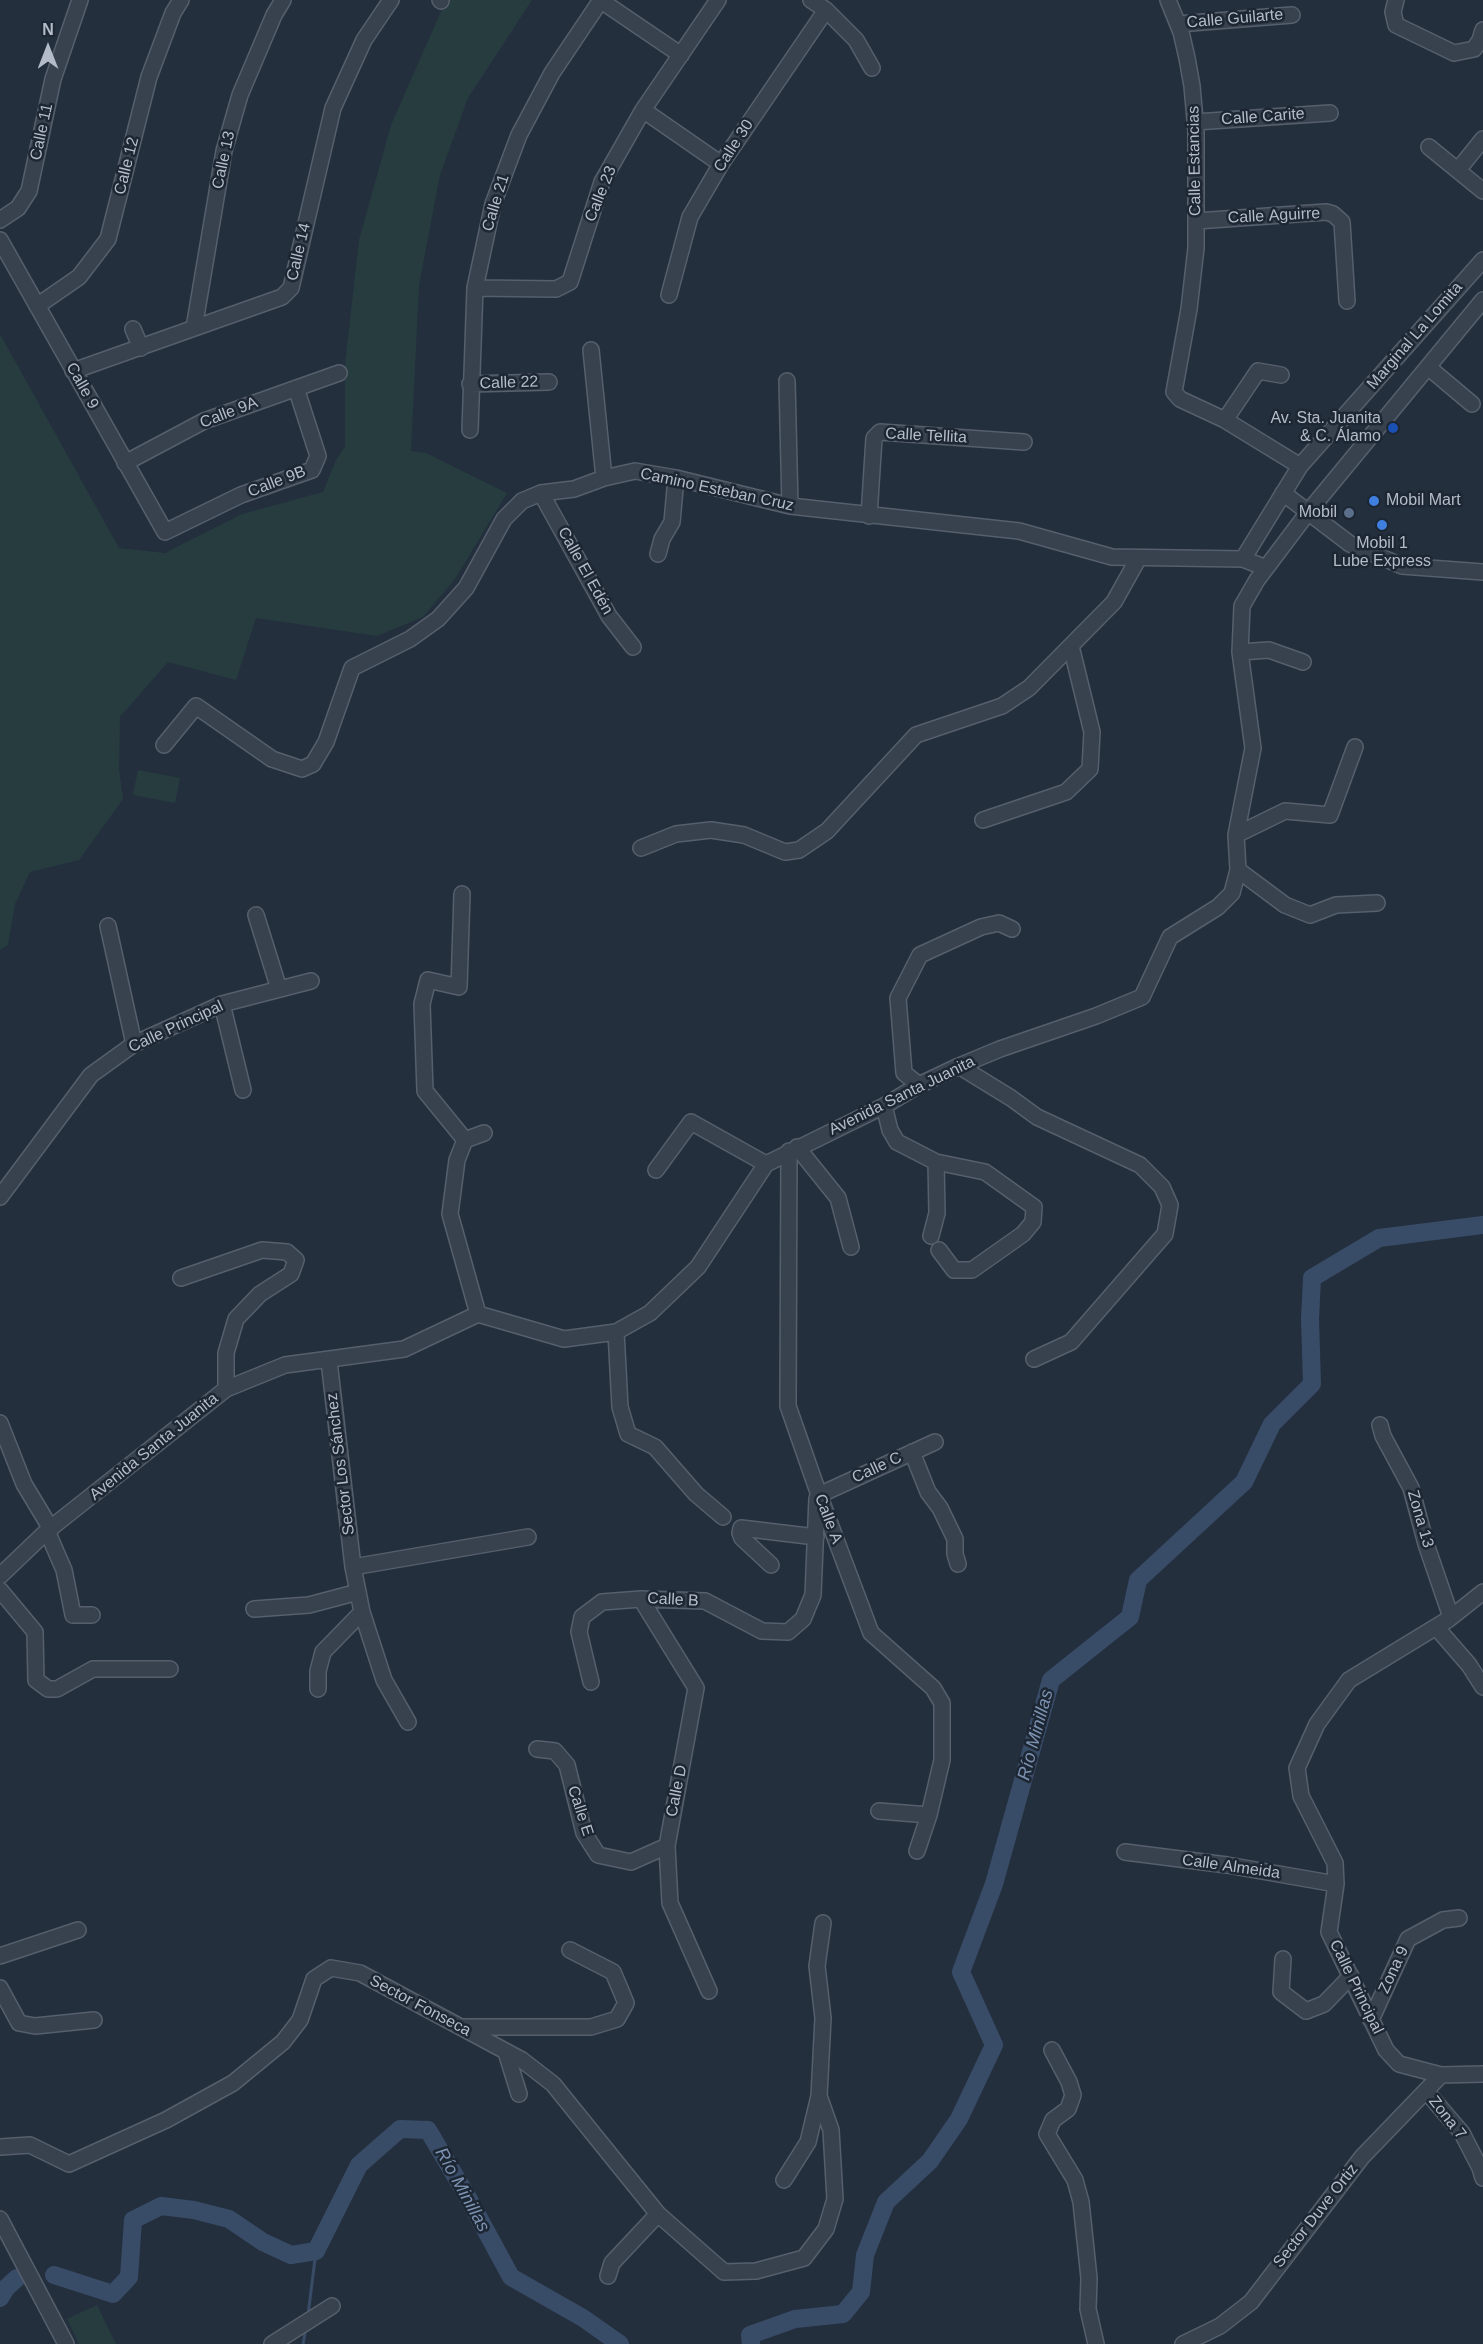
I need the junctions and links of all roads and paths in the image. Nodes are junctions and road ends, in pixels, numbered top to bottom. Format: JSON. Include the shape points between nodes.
{"nodes":[{"id":1,"x":80,"y":0,"type":"edge"},
{"id":2,"x":181,"y":0,"type":"edge"},
{"id":3,"x":283,"y":0,"type":"edge"},
{"id":4,"x":391,"y":0,"type":"edge"},
{"id":5,"x":601,"y":0,"type":"edge"},
{"id":6,"x":718,"y":0,"type":"edge"},
{"id":7,"x":812,"y":0,"type":"edge"},
{"id":8,"x":1168,"y":0,"type":"edge"},
{"id":9,"x":1396,"y":0,"type":"edge"},
{"id":10,"x":826,"y":10,"type":"junction"},
{"id":11,"x":1292,"y":15,"type":"dead end"},
{"id":12,"x":1178,"y":24,"type":"junction"},
{"id":13,"x":1483,"y":30,"type":"edge"},
{"id":14,"x":681,"y":55,"type":"junction"},
{"id":15,"x":872,"y":68,"type":"dead end"},
{"id":16,"x":643,"y":110,"type":"junction"},
{"id":17,"x":1330,"y":112,"type":"dead end"},
{"id":18,"x":1196,"y":122,"type":"junction"},
{"id":19,"x":1483,"y":139,"type":"edge"},
{"id":20,"x":1429,"y":147,"type":"dead end"},
{"id":21,"x":721,"y":164,"type":"junction"},
{"id":22,"x":1458,"y":170,"type":"junction"},
{"id":23,"x":1483,"y":192,"type":"edge"},
{"id":24,"x":0,"y":220,"type":"edge"},
{"id":25,"x":1196,"y":221,"type":"junction"},
{"id":26,"x":0,"y":240,"type":"edge"},
{"id":27,"x":1483,"y":260,"type":"edge"},
{"id":28,"x":475,"y":288,"type":"junction"},
{"id":29,"x":669,"y":295,"type":"dead end"},
{"id":30,"x":1483,"y":300,"type":"edge"},
{"id":31,"x":1347,"y":301,"type":"dead end"},
{"id":32,"x":37,"y":306,"type":"junction"},
{"id":33,"x":194,"y":328,"type":"junction"},
{"id":34,"x":134,"y":329,"type":"dead end"},
{"id":35,"x":141,"y":348,"type":"junction"},
{"id":36,"x":591,"y":350,"type":"dead end"},
{"id":37,"x":1428,"y":367,"type":"junction"},
{"id":38,"x":73,"y":371,"type":"junction"},
{"id":39,"x":339,"y":373,"type":"dead end"},
{"id":40,"x":1281,"y":375,"type":"dead end"},
{"id":41,"x":788,"y":381,"type":"dead end"},
{"id":42,"x":549,"y":382,"type":"dead end"},
{"id":43,"x":470,"y":384,"type":"junction"},
{"id":44,"x":296,"y":388,"type":"junction"},
{"id":45,"x":1472,"y":404,"type":"dead end"},
{"id":46,"x":1225,"y":420,"type":"junction"},
{"id":47,"x":470,"y":430,"type":"dead end"},
{"id":48,"x":1024,"y":442,"type":"dead end"},
{"id":49,"x":125,"y":463,"type":"junction"},
{"id":50,"x":1300,"y":466,"type":"junction"},
{"id":51,"x":604,"y":478,"type":"junction"},
{"id":52,"x":676,"y":478,"type":"junction"},
{"id":53,"x":541,"y":493,"type":"junction"},
{"id":54,"x":1283,"y":493,"type":"junction"},
{"id":55,"x":790,"y":506,"type":"junction"},
{"id":56,"x":1309,"y":511,"type":"junction"},
{"id":57,"x":869,"y":516,"type":"junction"},
{"id":58,"x":165,"y":532,"type":"joint"},
{"id":59,"x":658,"y":554,"type":"dead end"},
{"id":60,"x":1138,"y":559,"type":"junction"},
{"id":61,"x":1243,"y":559,"type":"junction"},
{"id":62,"x":1266,"y":568,"type":"junction"},
{"id":63,"x":1483,"y":572,"type":"edge"},
{"id":64,"x":1071,"y":646,"type":"junction"},
{"id":65,"x":633,"y":647,"type":"dead end"},
{"id":66,"x":1240,"y":652,"type":"junction"},
{"id":67,"x":1304,"y":662,"type":"dead end"},
{"id":68,"x":164,"y":745,"type":"dead end"},
{"id":69,"x":1355,"y":747,"type":"dead end"},
{"id":70,"x":983,"y":820,"type":"dead end"},
{"id":71,"x":1236,"y":835,"type":"junction"},
{"id":72,"x":641,"y":848,"type":"dead end"},
{"id":73,"x":1238,"y":870,"type":"junction"},
{"id":74,"x":462,"y":894,"type":"dead end"},
{"id":75,"x":1377,"y":903,"type":"dead end"},
{"id":76,"x":256,"y":915,"type":"dead end"},
{"id":77,"x":108,"y":926,"type":"dead end"},
{"id":78,"x":1012,"y":929,"type":"dead end"},
{"id":79,"x":311,"y":981,"type":"dead end"},
{"id":80,"x":279,"y":989,"type":"junction"},
{"id":81,"x":222,"y":1004,"type":"junction"},
{"id":82,"x":134,"y":1044,"type":"junction"},
{"id":83,"x":959,"y":1066,"type":"junction"},
{"id":84,"x":919,"y":1085,"type":"junction"},
{"id":85,"x":243,"y":1090,"type":"dead end"},
{"id":86,"x":884,"y":1106,"type":"junction"},
{"id":87,"x":484,"y":1132,"type":"dead end"},
{"id":88,"x":465,"y":1140,"type":"junction"},
{"id":89,"x":793,"y":1149,"type":"junction"},
{"id":90,"x":936,"y":1162,"type":"junction"},
{"id":91,"x":766,"y":1164,"type":"junction"},
{"id":92,"x":656,"y":1170,"type":"dead end"},
{"id":93,"x":0,"y":1197,"type":"edge"},
{"id":94,"x":931,"y":1236,"type":"dead end"},
{"id":95,"x":851,"y":1247,"type":"dead end"},
{"id":96,"x":939,"y":1251,"type":"dead end"},
{"id":97,"x":181,"y":1278,"type":"dead end"},
{"id":98,"x":478,"y":1314,"type":"junction"},
{"id":99,"x":616,"y":1332,"type":"junction"},
{"id":100,"x":1034,"y":1359,"type":"dead end"},
{"id":101,"x":329,"y":1361,"type":"junction"},
{"id":102,"x":226,"y":1389,"type":"junction"},
{"id":103,"x":0,"y":1423,"type":"edge"},
{"id":104,"x":1380,"y":1425,"type":"dead end"},
{"id":105,"x":935,"y":1442,"type":"dead end"},
{"id":106,"x":912,"y":1452,"type":"junction"},
{"id":107,"x":818,"y":1493,"type":"junction"},
{"id":108,"x":723,"y":1517,"type":"dead end"},
{"id":109,"x":49,"y":1530,"type":"junction"},
{"id":110,"x":528,"y":1537,"type":"dead end"},
{"id":111,"x":816,"y":1537,"type":"junction"},
{"id":112,"x":958,"y":1564,"type":"dead end"},
{"id":113,"x":771,"y":1565,"type":"dead end"},
{"id":114,"x":353,"y":1567,"type":"junction"},
{"id":115,"x":1,"y":1573,"type":"edge"},
{"id":116,"x":0,"y":1590,"type":"edge"},
{"id":117,"x":358,"y":1592,"type":"junction"},
{"id":118,"x":1483,"y":1592,"type":"edge"},
{"id":119,"x":641,"y":1599,"type":"junction"},
{"id":120,"x":254,"y":1609,"type":"dead end"},
{"id":121,"x":362,"y":1612,"type":"junction"},
{"id":122,"x":92,"y":1615,"type":"dead end"},
{"id":123,"x":1451,"y":1617,"type":"junction"},
{"id":124,"x":1436,"y":1628,"type":"junction"},
{"id":125,"x":170,"y":1669,"type":"dead end"},
{"id":126,"x":591,"y":1682,"type":"dead end"},
{"id":127,"x":1483,"y":1687,"type":"edge"},
{"id":128,"x":318,"y":1689,"type":"dead end"},
{"id":129,"x":408,"y":1722,"type":"dead end"},
{"id":130,"x":537,"y":1749,"type":"dead end"},
{"id":131,"x":879,"y":1811,"type":"dead end"},
{"id":132,"x":929,"y":1815,"type":"junction"},
{"id":133,"x":667,"y":1846,"type":"junction"},
{"id":134,"x":917,"y":1851,"type":"dead end"},
{"id":135,"x":1125,"y":1852,"type":"dead end"},
{"id":136,"x":1336,"y":1884,"type":"junction"},
{"id":137,"x":1459,"y":1918,"type":"dead end"},
{"id":138,"x":823,"y":1923,"type":"dead end"},
{"id":139,"x":78,"y":1930,"type":"dead end"},
{"id":140,"x":570,"y":1950,"type":"dead end"},
{"id":141,"x":0,"y":1956,"type":"edge"},
{"id":142,"x":1283,"y":1959,"type":"dead end"},
{"id":143,"x":1350,"y":1976,"type":"junction"},
{"id":144,"x":0,"y":1988,"type":"edge"},
{"id":145,"x":709,"y":1991,"type":"dead end"},
{"id":146,"x":94,"y":2020,"type":"dead end"},
{"id":147,"x":1371,"y":2020,"type":"junction"},
{"id":148,"x":459,"y":2027,"type":"junction"},
{"id":149,"x":1052,"y":2050,"type":"dead end"},
{"id":150,"x":506,"y":2052,"type":"junction"},
{"id":151,"x":1483,"y":2074,"type":"edge"},
{"id":152,"x":1441,"y":2075,"type":"junction"},
{"id":153,"x":1426,"y":2091,"type":"junction"},
{"id":154,"x":519,"y":2094,"type":"dead end"},
{"id":155,"x":819,"y":2096,"type":"junction"},
{"id":156,"x":0,"y":2147,"type":"edge"},
{"id":157,"x":1483,"y":2178,"type":"edge"},
{"id":158,"x":784,"y":2180,"type":"dead end"},
{"id":159,"x":658,"y":2214,"type":"junction"},
{"id":160,"x":0,"y":2219,"type":"edge"},
{"id":161,"x":608,"y":2277,"type":"dead end"},
{"id":162,"x":332,"y":2306,"type":"dead end"},
{"id":163,"x":63,"y":2342,"type":"edge"},
{"id":164,"x":272,"y":2344,"type":"edge"},
{"id":165,"x":1096,"y":2344,"type":"edge"},
{"id":166,"x":1183,"y":2344,"type":"edge"}],
"edges":[{"from":1,"to":24,"type":"street","name":"Calle 11","via":[[53,79],[29,191],[18,208]]},
{"from":2,"to":32,"type":"street","name":"Calle 12","via":[[149,77],[108,239],[79,277]]},
{"from":3,"to":33,"type":"street","name":"Calle 13","via":[[240,95],[224,151]]},
{"from":4,"to":33,"type":"street","name":"Calle 14","via":[[364,40],[333,108],[291,288],[282,297]]},
{"from":5,"to":14,"type":"street"},
{"from":5,"to":28,"type":"street","name":"Calle 21","via":[[552,73],[519,135],[493,204]]},
{"from":6,"to":14,"type":"street","name":"Calle 23"},
{"from":7,"to":10,"type":"street"},
{"from":8,"to":12,"type":"street","name":"Calle Estancias"},
{"from":9,"to":13,"type":"street","via":[[1396,25],[1454,53],[1474,49]]},
{"from":10,"to":15,"type":"street","via":[[856,40]]},
{"from":10,"to":21,"type":"street","name":"Calle 30"},
{"from":11,"to":12,"type":"street","name":"Calle Guilarte"},
{"from":12,"to":18,"type":"street","name":"Calle Estancias"},
{"from":14,"to":16,"type":"street","name":"Calle 23"},
{"from":16,"to":21,"type":"street"},
{"from":16,"to":28,"type":"street","name":"Calle 23","via":[[602,182],[570,282],[556,289]]},
{"from":17,"to":18,"type":"street","name":"Calle Carite"},
{"from":18,"to":25,"type":"street","name":"Calle Estancias"},
{"from":19,"to":22,"type":"street"},
{"from":20,"to":22,"type":"street"},
{"from":21,"to":29,"type":"street","name":"Calle 30","via":[[690,217]]},
{"from":22,"to":23,"type":"street"},
{"from":25,"to":31,"type":"street","name":"Calle Aguirre","via":[[1333,214],[1342,222]]},
{"from":25,"to":46,"type":"street","name":"Calle Estancias","via":[[1195,259],[1174,386],[1176,395]]},
{"from":26,"to":32,"type":"street","name":"Calle 9"},
{"from":27,"to":50,"type":"street","name":"Marginal La Lomita"},
{"from":28,"to":43,"type":"street","name":"Calle 21"},
{"from":30,"to":37,"type":"street","name":"Avenida Santa Juanita"},
{"from":32,"to":38,"type":"street","name":"Calle 9"},
{"from":33,"to":35,"type":"street","name":"Calle 14"},
{"from":34,"to":35,"type":"street"},
{"from":35,"to":38,"type":"street","name":"Calle 14"},
{"from":36,"to":51,"type":"street"},
{"from":37,"to":45,"type":"street"},
{"from":37,"to":56,"type":"street","name":"Avenida Santa Juanita"},
{"from":38,"to":49,"type":"street","name":"Calle 9"},
{"from":39,"to":44,"type":"street","name":"Calle 9A"},
{"from":40,"to":46,"type":"street","via":[[1258,371]]},
{"from":41,"to":55,"type":"street"},
{"from":42,"to":43,"type":"street","name":"Calle 22"},
{"from":43,"to":47,"type":"street","name":"Calle 21"},
{"from":44,"to":49,"type":"street","name":"Calle 9A","via":[[204,421]]},
{"from":44,"to":58,"type":"street","name":"Calle 9B","via":[[318,456],[312,470],[241,495]]},
{"from":46,"to":50,"type":"street"},
{"from":48,"to":57,"type":"street","name":"Calle Tellita","via":[[880,432],[874,438]]},
{"from":49,"to":58,"type":"street","name":"Calle 9"},
{"from":50,"to":54,"type":"street","name":"Marginal La Lomita"},
{"from":51,"to":52,"type":"street","name":"Camino Esteban Cruz","via":[[634,471]]},
{"from":51,"to":53,"type":"street","name":"Camino Esteban Cruz","via":[[574,489]]},
{"from":52,"to":55,"type":"street","name":"Camino Esteban Cruz"},
{"from":52,"to":59,"type":"street","via":[[672,522]]},
{"from":53,"to":65,"type":"street","name":"Calle El Edén","via":[[609,616]]},
{"from":53,"to":68,"type":"street","name":"Camino Esteban Cruz","via":[[522,501],[504,519],[466,588],[438,619],[410,639],[352,668],[326,742],[314,764],[302,769],[272,759],[196,706]]},
{"from":54,"to":56,"type":"street"},
{"from":54,"to":61,"type":"street","name":"Marginal La Lomita"},
{"from":55,"to":57,"type":"street","name":"Camino Esteban Cruz"},
{"from":56,"to":62,"type":"street","name":"Avenida Santa Juanita"},
{"from":56,"to":63,"type":"street","via":[[1350,544],[1402,566]]},
{"from":57,"to":60,"type":"street","name":"Camino Esteban Cruz","via":[[1019,531],[1112,557]]},
{"from":60,"to":61,"type":"street","name":"Camino Esteban Cruz"},
{"from":60,"to":64,"type":"street","via":[[1114,602]]},
{"from":61,"to":62,"type":"street","name":"Camino Esteban Cruz"},
{"from":62,"to":66,"type":"street","name":"Avenida Santa Juanita","via":[[1242,606]]},
{"from":64,"to":70,"type":"street","via":[[1092,732],[1090,769],[1066,792]]},
{"from":64,"to":72,"type":"street","via":[[1029,688],[1002,706],[916,735],[827,831],[799,850],[785,852],[744,835],[711,830],[676,834]]},
{"from":66,"to":67,"type":"street","via":[[1269,650]]},
{"from":66,"to":71,"type":"street","name":"Avenida Santa Juanita","via":[[1253,748]]},
{"from":69,"to":71,"type":"street","via":[[1330,815],[1285,811]]},
{"from":71,"to":73,"type":"street","name":"Avenida Santa Juanita"},
{"from":73,"to":75,"type":"street","via":[[1285,905],[1311,915],[1336,905]]},
{"from":73,"to":83,"type":"street","name":"Avenida Santa Juanita","via":[[1232,893],[1218,907],[1170,937],[1142,997]]},
{"from":74,"to":88,"type":"street","via":[[459,987],[428,980],[422,1004],[425,1091]]},
{"from":76,"to":80,"type":"street"},
{"from":77,"to":82,"type":"street"},
{"from":78,"to":84,"type":"street","via":[[999,923],[981,927],[920,955],[898,998],[904,1073]]},
{"from":79,"to":80,"type":"street","name":"Calle Principal"},
{"from":80,"to":81,"type":"street","name":"Calle Principal"},
{"from":81,"to":82,"type":"street","name":"Calle Principal"},
{"from":81,"to":85,"type":"street"},
{"from":82,"to":93,"type":"street","name":"Calle Principal","via":[[91,1076]]},
{"from":83,"to":84,"type":"street","name":"Avenida Santa Juanita"},
{"from":83,"to":100,"type":"street","via":[[1037,1117],[1140,1166],[1162,1187],[1170,1205],[1165,1234],[1079,1334],[1071,1342]]},
{"from":84,"to":86,"type":"street","name":"Avenida Santa Juanita"},
{"from":86,"to":89,"type":"street","name":"Avenida Santa Juanita"},
{"from":86,"to":90,"type":"street","via":[[897,1142]]},
{"from":87,"to":88,"type":"street"},
{"from":88,"to":98,"type":"street","via":[[457,1160],[450,1214]]},
{"from":89,"to":91,"type":"street","name":"Avenida Santa Juanita"},
{"from":89,"to":95,"type":"street","via":[[838,1198]]},
{"from":89,"to":107,"type":"street","name":"Calle A","via":[[788,1406]]},
{"from":90,"to":94,"type":"street","via":[[937,1213]]},
{"from":90,"to":96,"type":"street","via":[[985,1172],[1034,1207],[1033,1222],[1023,1234],[972,1270],[954,1270]]},
{"from":91,"to":92,"type":"street","via":[[691,1122]]},
{"from":91,"to":99,"type":"street","name":"Avenida Santa Juanita","via":[[698,1267],[650,1313]]},
{"from":97,"to":102,"type":"street","via":[[262,1250],[287,1252],[296,1260],[291,1274],[260,1294],[236,1319],[226,1353]]},
{"from":98,"to":99,"type":"street","name":"Avenida Santa Juanita","via":[[564,1339]]},
{"from":98,"to":101,"type":"street","name":"Avenida Santa Juanita","via":[[404,1350]]},
{"from":99,"to":108,"type":"street","via":[[620,1407],[628,1434],[655,1447],[696,1494]]},
{"from":101,"to":102,"type":"street","name":"Avenida Santa Juanita","via":[[285,1365]]},
{"from":101,"to":114,"type":"street","name":"Sector Los Sánchez"},
{"from":102,"to":109,"type":"street","name":"Avenida Santa Juanita"},
{"from":103,"to":109,"type":"street","via":[[24,1484]]},
{"from":104,"to":123,"type":"street","name":"Zona 13","via":[[1411,1488]]},
{"from":105,"to":106,"type":"street","name":"Calle C"},
{"from":106,"to":107,"type":"street","name":"Calle C"},
{"from":106,"to":112,"type":"street","via":[[928,1492],[955,1539]]},
{"from":107,"to":111,"type":"street","name":"Calle B"},
{"from":107,"to":132,"type":"street","name":"Calle A","via":[[871,1633],[933,1688],[942,1703],[942,1760]]},
{"from":109,"to":115,"type":"street","name":"Avenida Santa Juanita"},
{"from":109,"to":122,"type":"street","via":[[64,1570],[73,1615]]},
{"from":110,"to":114,"type":"street"},
{"from":111,"to":113,"type":"street","via":[[741,1528],[742,1538]]},
{"from":111,"to":119,"type":"street","name":"Calle B","via":[[813,1595],[803,1619],[788,1632],[762,1632],[705,1601]]},
{"from":114,"to":117,"type":"street","name":"Sector Los Sánchez"},
{"from":116,"to":125,"type":"street","via":[[35,1632],[36,1680],[48,1689],[57,1689],[93,1669]]},
{"from":117,"to":120,"type":"street","via":[[309,1605]]},
{"from":117,"to":121,"type":"street","name":"Sector Los Sánchez"},
{"from":118,"to":123,"type":"street","name":"Calle Principal"},
{"from":119,"to":126,"type":"street","name":"Calle B","via":[[602,1602],[582,1617],[579,1632]]},
{"from":119,"to":133,"type":"street","name":"Calle D","via":[[696,1688]]},
{"from":121,"to":128,"type":"street","via":[[323,1652]]},
{"from":121,"to":129,"type":"street","name":"Sector Los Sánchez","via":[[384,1680]]},
{"from":123,"to":124,"type":"street","name":"Calle Principal"},
{"from":124,"to":127,"type":"street"},
{"from":124,"to":136,"type":"street","name":"Calle Principal","via":[[1349,1680],[1317,1724],[1297,1768],[1301,1796],[1335,1863]]},
{"from":130,"to":133,"type":"street","name":"Calle E","via":[[555,1751],[567,1765],[584,1833],[598,1855],[631,1862]]},
{"from":131,"to":132,"type":"street"},
{"from":132,"to":134,"type":"street","name":"Calle A"},
{"from":133,"to":145,"type":"street","name":"Calle D","via":[[670,1903]]},
{"from":135,"to":136,"type":"street","name":"Calle Almeida"},
{"from":136,"to":143,"type":"street","name":"Calle Principal","via":[[1329,1932]]},
{"from":137,"to":147,"type":"street","name":"Zona 9","via":[[1443,1920],[1408,1940]]},
{"from":138,"to":155,"type":"street","via":[[817,1966],[823,2018]]},
{"from":139,"to":141,"type":"street"},
{"from":140,"to":148,"type":"street","via":[[613,1972],[626,2003],[616,2019],[591,2027]]},
{"from":142,"to":143,"type":"street","via":[[1281,1992],[1306,2011],[1324,2004]]},
{"from":143,"to":147,"type":"street","name":"Calle Principal"},
{"from":144,"to":146,"type":"street","via":[[19,2023],[35,2026]]},
{"from":147,"to":152,"type":"street","name":"Calle Principal","via":[[1386,2050],[1399,2064]]},
{"from":148,"to":150,"type":"street","name":"Sector Fonseca"},
{"from":148,"to":156,"type":"street","name":"Sector Fonseca","via":[[360,1972],[331,1968],[314,1979],[300,2020],[283,2042],[233,2082],[166,2120],[69,2164],[30,2145]]},
{"from":149,"to":165,"type":"street","via":[[1073,2095],[1068,2109],[1053,2120],[1047,2134],[1075,2180],[1081,2202],[1089,2278],[1088,2309]]},
{"from":150,"to":154,"type":"street"},
{"from":150,"to":159,"type":"street","name":"Sector Fonseca","via":[[553,2084]]},
{"from":151,"to":152,"type":"street","name":"Calle Principal"},
{"from":152,"to":153,"type":"street","name":"Sector Duve Ortiz"},
{"from":153,"to":157,"type":"street","name":"Zona 7","via":[[1462,2133]]},
{"from":153,"to":166,"type":"street","name":"Sector Duve Ortiz","via":[[1362,2157],[1251,2302],[1220,2326]]},
{"from":155,"to":158,"type":"street","via":[[808,2142]]},
{"from":155,"to":159,"type":"street","name":"Sector Fonseca","via":[[831,2130],[835,2199],[826,2229],[804,2258],[756,2271],[724,2272]]},
{"from":159,"to":161,"type":"street","via":[[612,2263]]},
{"from":160,"to":163,"type":"street"},
{"from":162,"to":164,"type":"street"}]}
